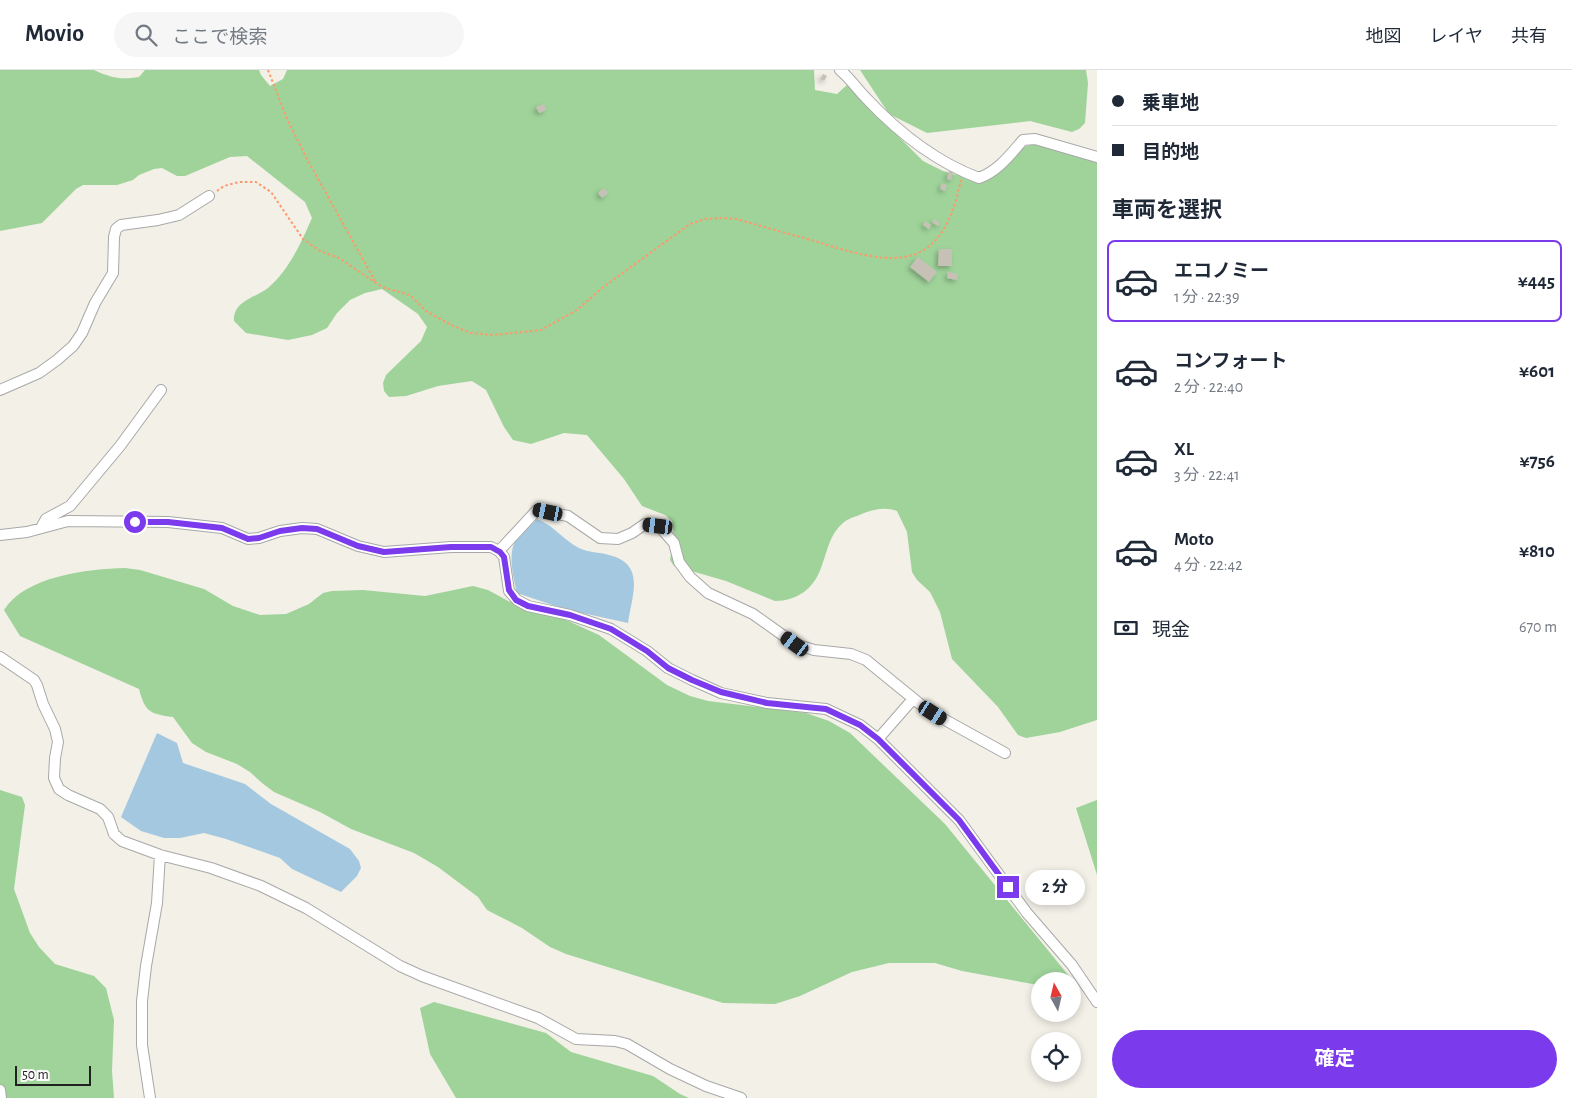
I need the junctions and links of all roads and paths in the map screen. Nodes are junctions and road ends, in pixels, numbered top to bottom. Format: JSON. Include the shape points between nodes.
{"nodes":[{"id":1,"x":268,"y":70,"type":"edge"},
{"id":2,"x":840,"y":70,"type":"edge"},
{"id":3,"x":1097,"y":157,"type":"edge"},
{"id":4,"x":963,"y":172,"type":"junction"},
{"id":5,"x":209,"y":196,"type":"joint"},
{"id":6,"x":376,"y":283,"type":"junction"},
{"id":7,"x":0,"y":390,"type":"edge"},
{"id":8,"x":161,"y":390,"type":"dead end"},
{"id":9,"x":41,"y":528,"type":"junction"},
{"id":10,"x":0,"y":535,"type":"edge"},
{"id":11,"x":500,"y":552,"type":"junction"},
{"id":12,"x":0,"y":657,"type":"edge"},
{"id":13,"x":913,"y":699,"type":"junction"},
{"id":14,"x":878,"y":739,"type":"junction"},
{"id":15,"x":1005,"y":753,"type":"dead end"},
{"id":16,"x":160,"y":855,"type":"junction"},
{"id":17,"x":1097,"y":1002,"type":"edge"},
{"id":18,"x":0,"y":1090,"type":"edge"},
{"id":19,"x":1,"y":1098,"type":"edge"},
{"id":20,"x":150,"y":1098,"type":"edge"},
{"id":21,"x":741,"y":1098,"type":"edge"}],
"edges":[{"from":1,"to":6,"type":"path","via":[[307,159]]},
{"from":2,"to":4,"type":"street","via":[[897,127]]},
{"from":3,"to":4,"type":"street","via":[[1035,139],[1022,140],[989,174],[978,178]]},
{"from":4,"to":6,"type":"path","via":[[946,226],[923,250],[907,256],[863,255],[738,219],[705,219],[690,224],[577,310],[541,330],[509,335],[471,333],[451,326],[410,295]]},
{"from":5,"to":6,"type":"path","via":[[224,186],[256,182],[271,192],[303,239]]},
{"from":5,"to":7,"type":"street","via":[[179,215],[121,225],[114,237],[112,273],[73,346],[38,373]]},
{"from":8,"to":9,"type":"street","via":[[70,506],[46,519]]},
{"from":9,"to":10,"type":"street"},
{"from":9,"to":11,"type":"street","via":[[68,520],[168,522],[222,528],[248,539],[302,528],[317,529],[358,546],[384,552],[451,547],[491,547]]},
{"from":11,"to":13,"type":"street","via":[[537,510],[568,516],[600,538],[618,539],[645,524],[658,526],[674,543],[679,562],[690,577],[708,593],[753,614],[795,644],[814,650],[851,654],[866,660]]},
{"from":11,"to":14,"type":"street","via":[[504,557],[509,590],[516,600],[528,606],[570,615],[611,629],[668,668],[721,692],[767,703],[826,709],[860,725]]},
{"from":12,"to":16,"type":"street","via":[[37,685],[58,742],[54,778],[59,789],[100,808],[108,817],[114,834],[122,841]]},
{"from":13,"to":14,"type":"street"},
{"from":13,"to":15,"type":"street","via":[[946,722]]},
{"from":14,"to":17,"type":"street","via":[[959,820]]},
{"from":16,"to":20,"type":"street","via":[[157,903],[142,1001],[142,1045]]},
{"from":16,"to":21,"type":"street","via":[[211,868],[261,886],[306,908],[422,976],[538,1018],[576,1039],[627,1044],[670,1069]]},
{"from":18,"to":19,"type":"street"}]}
